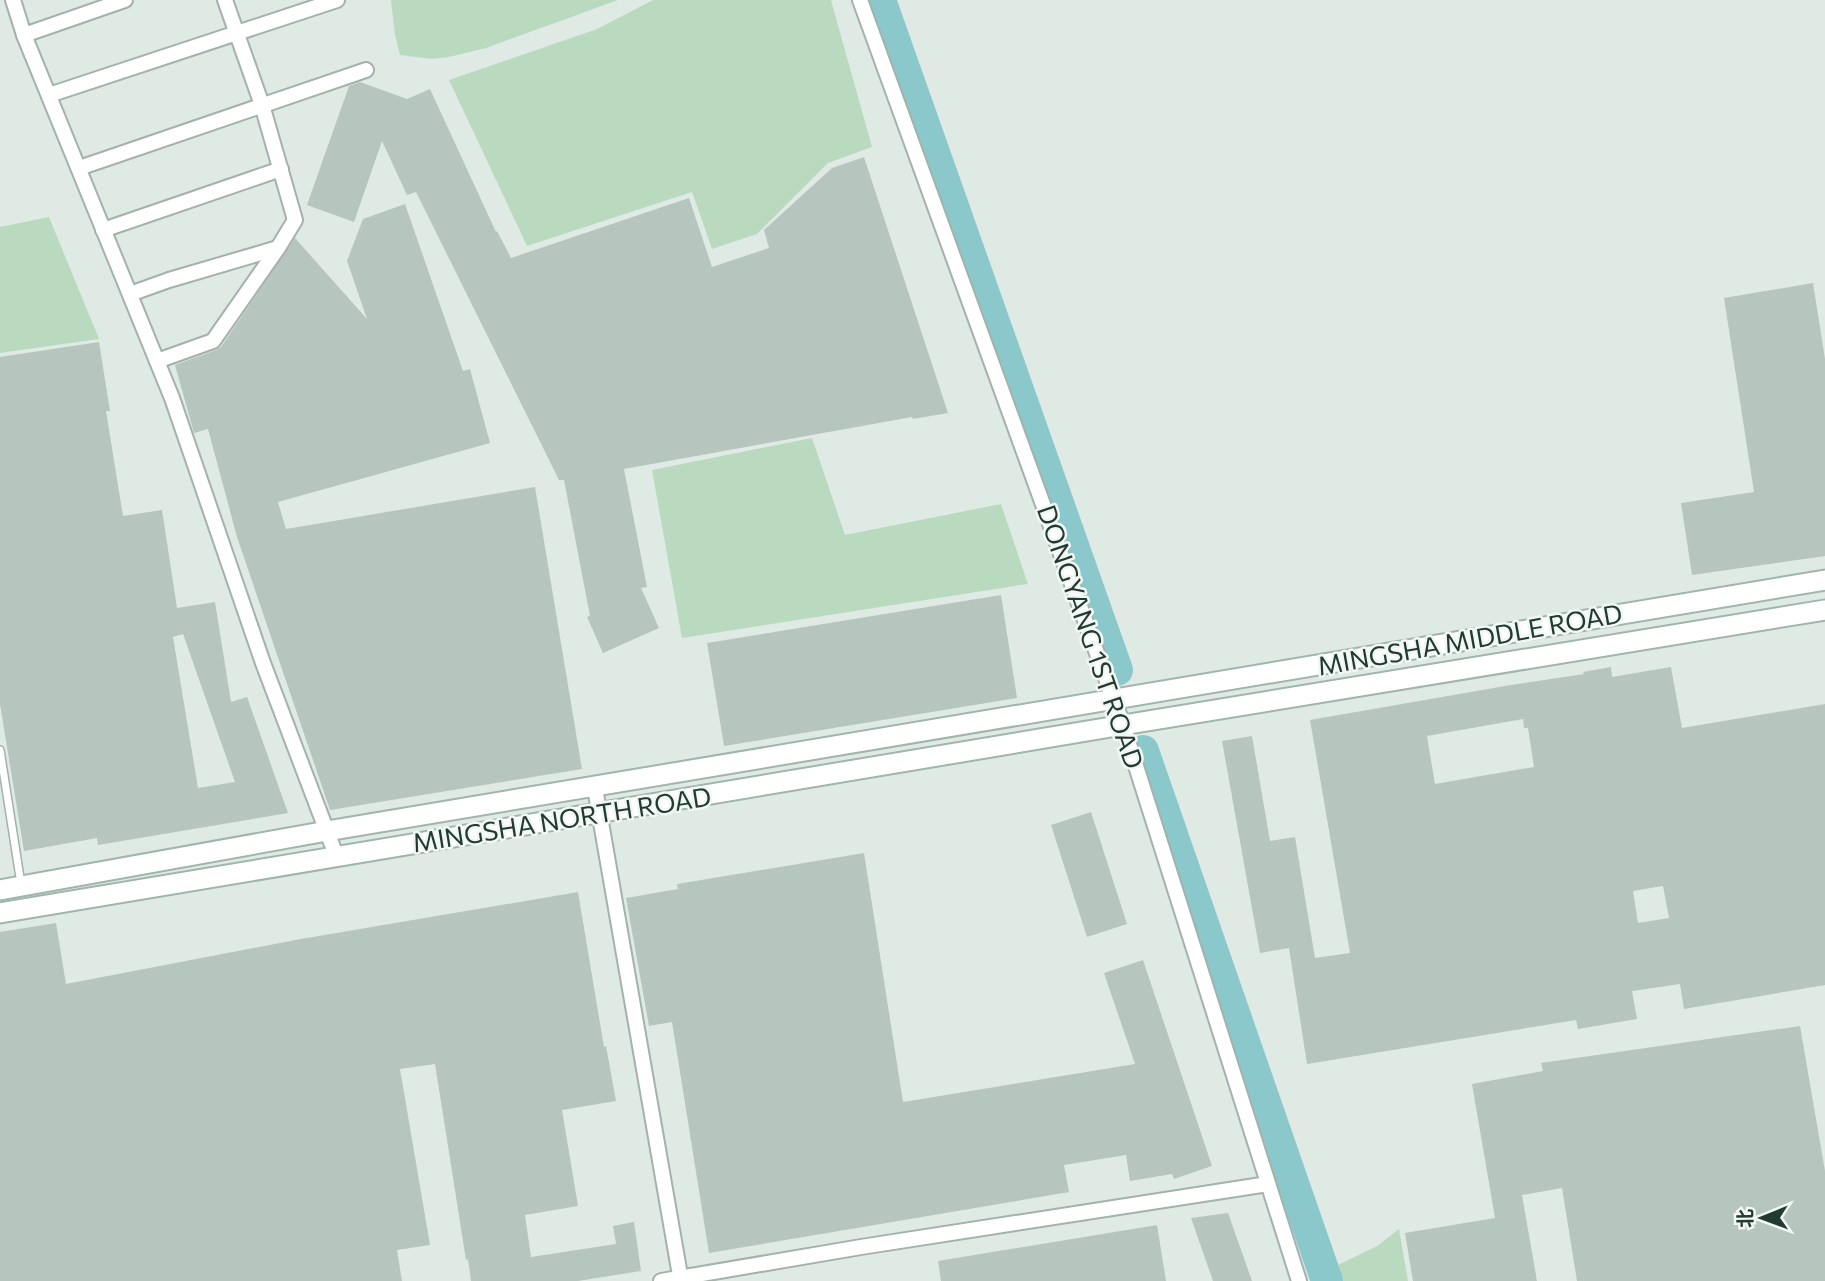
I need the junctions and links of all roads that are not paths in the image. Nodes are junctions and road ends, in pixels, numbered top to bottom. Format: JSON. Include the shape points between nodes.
{"nodes":[{"id":1,"x":13,"y":0,"type":"edge"},
{"id":2,"x":125,"y":0,"type":"edge"},
{"id":3,"x":225,"y":0,"type":"edge"},
{"id":4,"x":337,"y":0,"type":"edge"},
{"id":5,"x":860,"y":0,"type":"edge"},
{"id":6,"x":236,"y":34,"type":"junction"},
{"id":7,"x":24,"y":35,"type":"junction"},
{"id":8,"x":366,"y":70,"type":"dead end"},
{"id":9,"x":49,"y":95,"type":"junction"},
{"id":10,"x":262,"y":105,"type":"junction"},
{"id":11,"x":79,"y":169,"type":"junction"},
{"id":12,"x":281,"y":169,"type":"junction"},
{"id":13,"x":103,"y":230,"type":"junction"},
{"id":14,"x":278,"y":248,"type":"junction"},
{"id":15,"x":130,"y":295,"type":"junction"},
{"id":16,"x":157,"y":361,"type":"junction"},
{"id":17,"x":1825,"y":580,"type":"edge"},
{"id":18,"x":1825,"y":610,"type":"edge"},
{"id":19,"x":1115,"y":701,"type":"junction"},
{"id":20,"x":1123,"y":725,"type":"junction"},
{"id":21,"x":0,"y":750,"type":"edge"},
{"id":22,"x":594,"y":788,"type":"junction"},
{"id":23,"x":9,"y":806,"type":"junction"},
{"id":24,"x":0,"y":807,"type":"edge"},
{"id":25,"x":600,"y":814,"type":"junction"},
{"id":26,"x":327,"y":831,"type":"junction"},
{"id":27,"x":337,"y":858,"type":"junction"},
{"id":28,"x":21,"y":887,"type":"junction"},
{"id":29,"x":0,"y":890,"type":"edge"},
{"id":30,"x":0,"y":913,"type":"edge"},
{"id":31,"x":1268,"y":1184,"type":"junction"},
{"id":32,"x":681,"y":1279,"type":"edge"},
{"id":33,"x":661,"y":1281,"type":"edge"},
{"id":34,"x":1298,"y":1281,"type":"edge"}],
"edges":[{"from":1,"to":7,"type":"street"},
{"from":2,"to":7,"type":"street"},
{"from":3,"to":6,"type":"street"},
{"from":4,"to":6,"type":"street"},
{"from":5,"to":19,"type":"street","name":"DONGYANG 1ST ROAD"},
{"from":6,"to":9,"type":"street"},
{"from":6,"to":10,"type":"street"},
{"from":7,"to":9,"type":"street"},
{"from":8,"to":10,"type":"street"},
{"from":9,"to":11,"type":"street"},
{"from":10,"to":11,"type":"street"},
{"from":10,"to":12,"type":"street"},
{"from":11,"to":13,"type":"street"},
{"from":12,"to":13,"type":"street"},
{"from":12,"to":14,"type":"street","via":[[295,220]]},
{"from":13,"to":15,"type":"street"},
{"from":14,"to":15,"type":"street"},
{"from":14,"to":16,"type":"street","via":[[213,341]]},
{"from":15,"to":16,"type":"street"},
{"from":16,"to":26,"type":"street"},
{"from":17,"to":19,"type":"street","name":"MINGSHA MIDDLE ROAD"},
{"from":18,"to":20,"type":"street","name":"MINGSHA MIDDLE ROAD"},
{"from":19,"to":20,"type":"street","name":"DONGYANG 1ST ROAD"},
{"from":19,"to":22,"type":"street","name":"MINGSHA NORTH ROAD"},
{"from":20,"to":25,"type":"street","name":"MINGSHA NORTH ROAD"},
{"from":20,"to":31,"type":"street","name":"DONGYANG 1ST ROAD"},
{"from":21,"to":23,"type":"lane"},
{"from":22,"to":25,"type":"street"},
{"from":22,"to":26,"type":"street","name":"MINGSHA NORTH ROAD"},
{"from":23,"to":24,"type":"lane"},
{"from":23,"to":28,"type":"lane"},
{"from":25,"to":27,"type":"street","name":"MINGSHA NORTH ROAD"},
{"from":25,"to":32,"type":"street"},
{"from":26,"to":27,"type":"street"},
{"from":26,"to":28,"type":"street","name":"MINGSHA NORTH ROAD"},
{"from":27,"to":30,"type":"street","name":"MINGSHA NORTH ROAD"},
{"from":28,"to":29,"type":"street","name":"MINGSHA NORTH ROAD"},
{"from":31,"to":32,"type":"street"},
{"from":31,"to":34,"type":"street","name":"DONGYANG 1ST ROAD"},
{"from":32,"to":33,"type":"street"}]}
